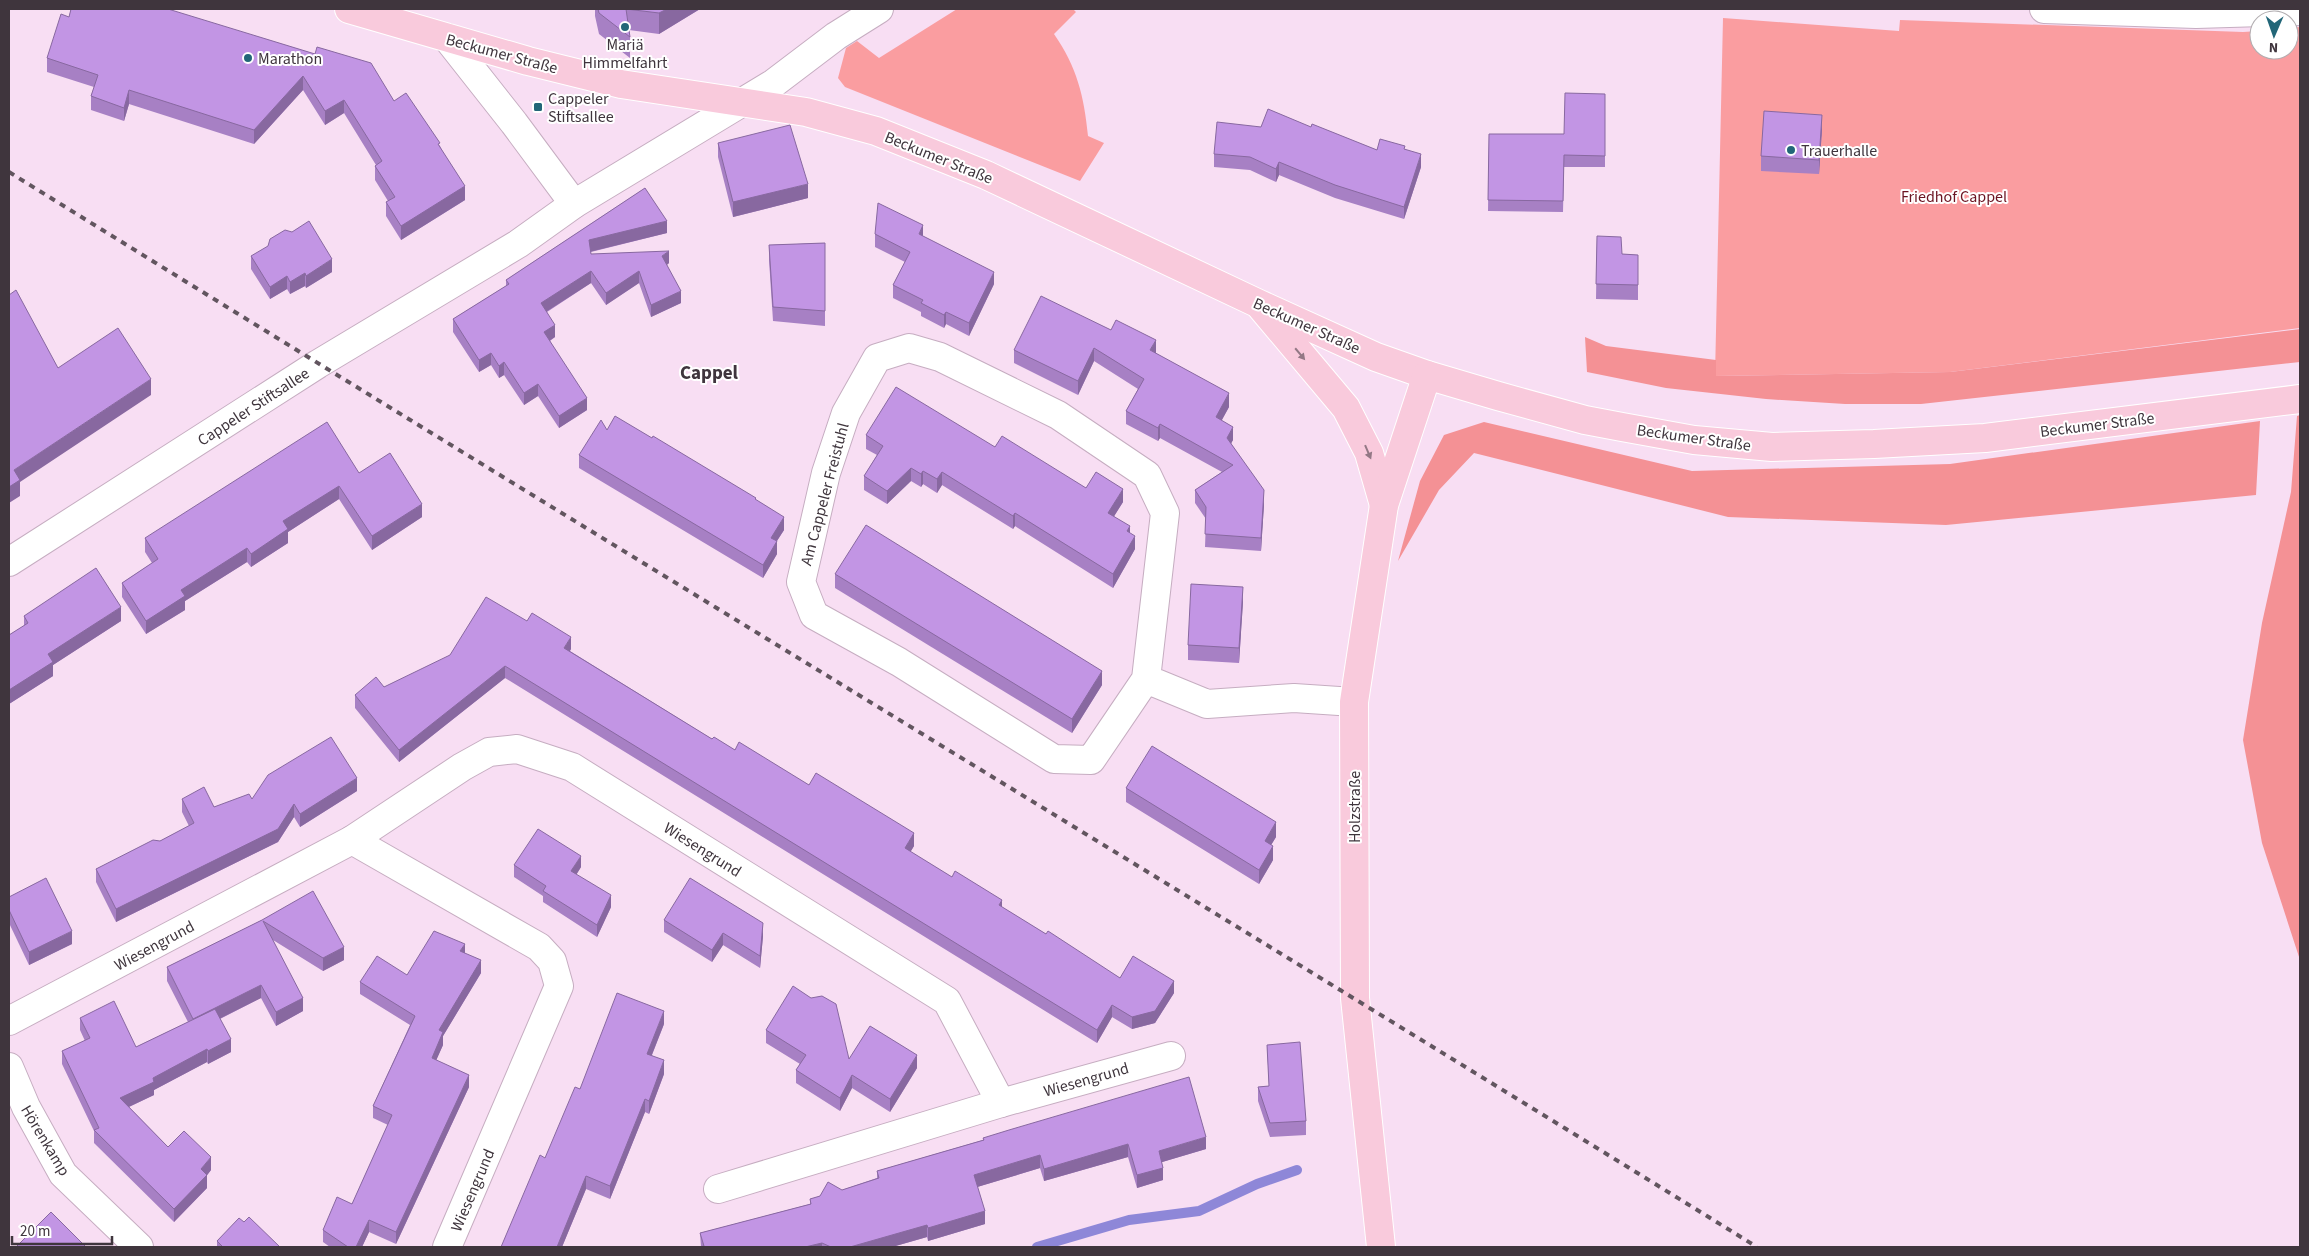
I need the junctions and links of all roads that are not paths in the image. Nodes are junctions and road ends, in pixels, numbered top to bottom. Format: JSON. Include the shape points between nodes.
{"nodes":[{"id":1,"x":350,"y":9,"type":"edge"},
{"id":2,"x":879,"y":9,"type":"edge"},
{"id":3,"x":2044,"y":9,"type":"edge"},
{"id":4,"x":2300,"y":11,"type":"edge"},
{"id":5,"x":447,"y":38,"type":"junction"},
{"id":6,"x":741,"y":102,"type":"junction"},
{"id":7,"x":574,"y":204,"type":"junction"},
{"id":8,"x":1258,"y":304,"type":"junction"},
{"id":9,"x":1427,"y":375,"type":"junction"},
{"id":10,"x":2300,"y":399,"type":"edge"},
{"id":11,"x":1384,"y":504,"type":"junction"},
{"id":12,"x":9,"y":562,"type":"edge"},
{"id":13,"x":1146,"y":679,"type":"junction"},
{"id":14,"x":1354,"y":702,"type":"junction"},
{"id":15,"x":352,"y":840,"type":"junction"},
{"id":16,"x":9,"y":1021,"type":"edge"},
{"id":17,"x":1171,"y":1056,"type":"dead end"},
{"id":18,"x":9,"y":1067,"type":"edge"},
{"id":19,"x":1001,"y":1103,"type":"junction"},
{"id":20,"x":17,"y":1112,"type":"edge"},
{"id":21,"x":718,"y":1189,"type":"dead end"},
{"id":22,"x":139,"y":1247,"type":"edge"},
{"id":23,"x":448,"y":1247,"type":"edge"},
{"id":24,"x":1381,"y":1247,"type":"edge"}],
"edges":[{"from":1,"to":5,"type":"main road","name":"Beckumer Straße"},
{"from":2,"to":6,"type":"street","name":"Cappeler Stiftsallee","via":[[836,36],[774,83]]},
{"from":3,"to":4,"type":"street","via":[[2196,14]]},
{"from":5,"to":6,"type":"main road","name":"Beckumer Straße","via":[[621,84]]},
{"from":5,"to":7,"type":"street"},
{"from":6,"to":7,"type":"street","name":"Cappeler Stiftsallee"},
{"from":6,"to":8,"type":"main road","name":"Beckumer Straße","via":[[806,112],[876,131],[986,175]]},
{"from":7,"to":12,"type":"street","name":"Cappeler Stiftsallee","via":[[518,244],[318,364]]},
{"from":8,"to":9,"type":"main road","name":"Beckumer Straße","via":[[1376,357]]},
{"from":8,"to":11,"type":"main road","one_way":true,"via":[[1346,408],[1369,453]]},
{"from":9,"to":10,"type":"main road","name":"Beckumer Straße","via":[[1594,422],[1694,440],[1772,447],[1985,438]]},
{"from":9,"to":11,"type":"main road","name":"Holzstraße"},
{"from":11,"to":14,"type":"main road","name":"Holzstraße"},
{"from":13,"to":13,"type":"street","name":"Am Cappeler Freistuhl","via":[[1091,760],[1054,759],[899,662],[814,615],[801,582],[826,473],[846,413],[877,358],[909,348],[940,357],[1058,415],[1147,475],[1165,513]]},
{"from":13,"to":14,"type":"street","via":[[1207,704],[1294,698]]},
{"from":14,"to":24,"type":"main road","name":"Holzstraße","via":[[1355,998]]},
{"from":15,"to":16,"type":"street","name":"Wiesengrund"},
{"from":15,"to":19,"type":"street","name":"Wiesengrund","via":[[489,752],[517,749],[572,767],[947,1001]]},
{"from":15,"to":23,"type":"street","name":"Wiesengrund","via":[[539,947],[552,961],[559,986]]},
{"from":17,"to":19,"type":"street","name":"Wiesengrund"},
{"from":18,"to":20,"type":"street","name":"Hörenkamp"},
{"from":19,"to":21,"type":"street","name":"Wiesengrund"},
{"from":20,"to":22,"type":"street","name":"Hörenkamp","via":[[63,1174]]}]}
